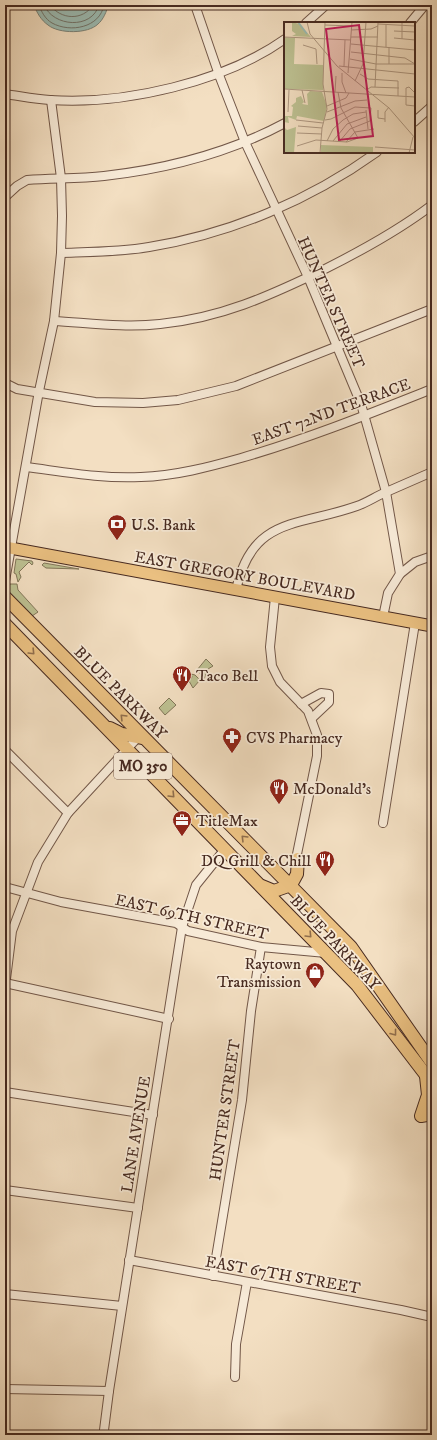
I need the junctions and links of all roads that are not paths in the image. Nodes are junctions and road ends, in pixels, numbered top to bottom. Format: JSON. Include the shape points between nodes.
{"nodes":[{"id":1,"x":195,"y":5,"type":"edge"},
{"id":2,"x":326,"y":5,"type":"edge"},
{"id":3,"x":425,"y":5,"type":"edge"},
{"id":4,"x":307,"y":22,"type":"edge"},
{"id":5,"x":411,"y":22,"type":"edge"},
{"id":6,"x":284,"y":40,"type":"edge"},
{"id":7,"x":219,"y":75,"type":"junction"},
{"id":8,"x":5,"y":94,"type":"edge"},
{"id":9,"x":51,"y":100,"type":"junction"},
{"id":10,"x":432,"y":106,"type":"edge"},
{"id":11,"x":415,"y":121,"type":"edge"},
{"id":12,"x":284,"y":123,"type":"edge"},
{"id":13,"x":245,"y":142,"type":"junction"},
{"id":14,"x":375,"y":153,"type":"edge"},
{"id":15,"x":61,"y":178,"type":"junction"},
{"id":16,"x":5,"y":197,"type":"edge"},
{"id":17,"x":432,"y":205,"type":"edge"},
{"id":18,"x":276,"y":210,"type":"junction"},
{"id":19,"x":61,"y":253,"type":"junction"},
{"id":20,"x":308,"y":277,"type":"junction"},
{"id":21,"x":432,"y":309,"type":"edge"},
{"id":22,"x":54,"y":321,"type":"junction"},
{"id":23,"x":338,"y":347,"type":"junction"},
{"id":24,"x":5,"y":383,"type":"edge"},
{"id":25,"x":432,"y":389,"type":"edge"},
{"id":26,"x":39,"y":391,"type":"junction"},
{"id":27,"x":365,"y":416,"type":"junction"},
{"id":28,"x":26,"y":467,"type":"junction"},
{"id":29,"x":432,"y":472,"type":"edge"},
{"id":30,"x":386,"y":492,"type":"junction"},
{"id":31,"x":8,"y":548,"type":"edge"},
{"id":32,"x":432,"y":556,"type":"edge"},
{"id":33,"x":400,"y":574,"type":"junction"},
{"id":34,"x":5,"y":581,"type":"edge"},
{"id":35,"x":236,"y":590,"type":"junction"},
{"id":36,"x":5,"y":597,"type":"edge"},
{"id":37,"x":275,"y":597,"type":"junction"},
{"id":38,"x":383,"y":617,"type":"junction"},
{"id":39,"x":415,"y":623,"type":"junction"},
{"id":40,"x":5,"y":624,"type":"edge"},
{"id":41,"x":432,"y":626,"type":"edge"},
{"id":42,"x":302,"y":704,"type":"junction"},
{"id":43,"x":312,"y":718,"type":"junction"},
{"id":44,"x":102,"y":723,"type":"junction"},
{"id":45,"x":140,"y":736,"type":"junction"},
{"id":46,"x":127,"y":749,"type":"junction"},
{"id":47,"x":5,"y":750,"type":"edge"},
{"id":48,"x":68,"y":813,"type":"junction"},
{"id":49,"x":383,"y":823,"type":"dead end"},
{"id":50,"x":225,"y":849,"type":"junction"},
{"id":51,"x":297,"y":859,"type":"junction"},
{"id":52,"x":282,"y":876,"type":"junction"},
{"id":53,"x":260,"y":884,"type":"junction"},
{"id":54,"x":291,"y":885,"type":"junction"},
{"id":55,"x":5,"y":887,"type":"edge"},
{"id":56,"x":25,"y":894,"type":"junction"},
{"id":57,"x":301,"y":896,"type":"junction"},
{"id":58,"x":282,"y":907,"type":"junction"},
{"id":59,"x":182,"y":927,"type":"junction"},
{"id":60,"x":261,"y":947,"type":"junction"},
{"id":61,"x":326,"y":953,"type":"junction"},
{"id":62,"x":5,"y":983,"type":"edge"},
{"id":63,"x":5,"y":987,"type":"edge"},
{"id":64,"x":169,"y":1019,"type":"junction"},
{"id":65,"x":432,"y":1063,"type":"edge"},
{"id":66,"x":429,"y":1079,"type":"edge"},
{"id":67,"x":5,"y":1092,"type":"edge"},
{"id":68,"x":432,"y":1114,"type":"edge"},
{"id":69,"x":153,"y":1115,"type":"junction"},
{"id":70,"x":5,"y":1190,"type":"edge"},
{"id":71,"x":138,"y":1208,"type":"junction"},
{"id":72,"x":129,"y":1260,"type":"junction"},
{"id":73,"x":213,"y":1276,"type":"junction"},
{"id":74,"x":247,"y":1282,"type":"junction"},
{"id":75,"x":5,"y":1294,"type":"edge"},
{"id":76,"x":122,"y":1306,"type":"junction"},
{"id":77,"x":432,"y":1317,"type":"edge"},
{"id":78,"x":235,"y":1377,"type":"dead end"},
{"id":79,"x":5,"y":1389,"type":"edge"},
{"id":80,"x":109,"y":1391,"type":"junction"},
{"id":81,"x":106,"y":1435,"type":"edge"}],
"edges":[{"from":1,"to":7,"type":"street","name":"HUNTER STREET"},
{"from":2,"to":4,"type":"street"},
{"from":3,"to":5,"type":"street"},
{"from":6,"to":7,"type":"street"},
{"from":7,"to":9,"type":"street","via":[[134,95]]},
{"from":7,"to":13,"type":"street","name":"HUNTER STREET"},
{"from":8,"to":9,"type":"street"},
{"from":9,"to":15,"type":"street"},
{"from":10,"to":11,"type":"street"},
{"from":12,"to":13,"type":"street"},
{"from":13,"to":15,"type":"street","via":[[200,158],[151,170]]},
{"from":13,"to":18,"type":"street","name":"HUNTER STREET"},
{"from":14,"to":18,"type":"street","via":[[322,187]]},
{"from":15,"to":16,"type":"street","via":[[27,180]]},
{"from":15,"to":19,"type":"street"},
{"from":17,"to":20,"type":"street","via":[[364,249]]},
{"from":18,"to":19,"type":"street","via":[[224,230],[173,243],[113,252]]},
{"from":18,"to":20,"type":"street","name":"HUNTER STREET"},
{"from":19,"to":22,"type":"street"},
{"from":20,"to":22,"type":"street","via":[[246,306],[188,321],[129,326]]},
{"from":20,"to":23,"type":"street","name":"HUNTER STREET"},
{"from":21,"to":23,"type":"street"},
{"from":22,"to":26,"type":"street"},
{"from":23,"to":26,"type":"street","via":[[236,386],[178,400],[143,403],[107,402]]},
{"from":23,"to":27,"type":"street","name":"HUNTER STREET"},
{"from":24,"to":26,"type":"street","via":[[17,389]]},
{"from":25,"to":27,"type":"street","name":"EAST 72ND TERRACE"},
{"from":26,"to":28,"type":"street"},
{"from":27,"to":28,"type":"street","name":"EAST 72ND TERRACE","via":[[278,448],[174,474],[103,478]]},
{"from":27,"to":30,"type":"street","name":"HUNTER STREET"},
{"from":28,"to":31,"type":"street"},
{"from":29,"to":30,"type":"street"},
{"from":30,"to":33,"type":"street","name":"HUNTER STREET"},
{"from":30,"to":35,"type":"street","via":[[357,506],[284,526],[269,533],[243,563]]},
{"from":31,"to":34,"type":"street"},
{"from":31,"to":35,"type":"main road","name":"EAST GREGORY BOULEVARD"},
{"from":32,"to":33,"type":"street","via":[[415,562]]},
{"from":33,"to":38,"type":"street","via":[[388,593]]},
{"from":35,"to":37,"type":"main road","name":"EAST GREGORY BOULEVARD"},
{"from":45,"to":36,"type":"highway","name":"BLUE PARKWAY","number":"MO 350","one_way":true},
{"from":37,"to":38,"type":"main road","name":"EAST GREGORY BOULEVARD"},
{"from":37,"to":42,"type":"street","via":[[271,662],[280,682]]},
{"from":38,"to":39,"type":"main road","name":"EAST GREGORY BOULEVARD"},
{"from":39,"to":41,"type":"main road","name":"EAST GREGORY BOULEVARD"},
{"from":39,"to":49,"type":"street"},
{"from":40,"to":44,"type":"highway","name":"BLUE PARKWAY","number":"MO 350","one_way":true},
{"from":42,"to":43,"type":"street"},
{"from":42,"to":43,"type":"street","via":[[321,693],[329,694],[329,702]]},
{"from":43,"to":51,"type":"street","via":[[317,735],[317,756]]},
{"from":44,"to":45,"type":"highway","via":[[122,734]]},
{"from":44,"to":46,"type":"highway","name":"BLUE PARKWAY","number":"MO 350"},
{"from":45,"to":46,"type":"street"},
{"from":52,"to":45,"type":"highway","name":"BLUE PARKWAY","number":"MO 350","one_way":true},
{"from":46,"to":48,"type":"street"},
{"from":46,"to":50,"type":"highway","name":"BLUE PARKWAY","number":"MO 350","one_way":true},
{"from":47,"to":48,"type":"street"},
{"from":48,"to":56,"type":"street","via":[[38,862]]},
{"from":50,"to":53,"type":"highway","name":"BLUE PARKWAY","number":"MO 350"},
{"from":50,"to":59,"type":"street","name":"LANE AVENUE","via":[[196,885]]},
{"from":51,"to":52,"type":"highway","via":[[292,870]]},
{"from":51,"to":54,"type":"highway","via":[[295,880]]},
{"from":52,"to":54,"type":"highway","name":"BLUE PARKWAY","number":"MO 350"},
{"from":53,"to":54,"type":"highway","via":[[274,892]]},
{"from":53,"to":58,"type":"highway","name":"BLUE PARKWAY","number":"MO 350"},
{"from":54,"to":57,"type":"highway","name":"BLUE PARKWAY","number":"MO 350"},
{"from":55,"to":56,"type":"street","name":"EAST 69TH STREET"},
{"from":56,"to":59,"type":"street","name":"EAST 69TH STREET","via":[[176,923]]},
{"from":56,"to":62,"type":"street","via":[[12,931]]},
{"from":57,"to":58,"type":"highway","via":[[288,899]]},
{"from":57,"to":65,"type":"highway","name":"BLUE PARKWAY","number":"MO 350","via":[[351,948]]},
{"from":58,"to":61,"type":"highway","name":"BLUE PARKWAY","number":"MO 350","one_way":true},
{"from":59,"to":60,"type":"street","name":"EAST 69TH STREET","via":[[188,931]]},
{"from":59,"to":64,"type":"street","name":"LANE AVENUE"},
{"from":60,"to":61,"type":"street","name":"EAST 69TH STREET"},
{"from":60,"to":73,"type":"street","name":"HUNTER STREET","via":[[242,1100]]},
{"from":61,"to":66,"type":"highway","name":"BLUE PARKWAY","number":"MO 350","one_way":true,"via":[[357,985]]},
{"from":62,"to":63,"type":"street"},
{"from":62,"to":64,"type":"street"},
{"from":64,"to":69,"type":"street","name":"LANE AVENUE"},
{"from":66,"to":68,"type":"highway","via":[[428,1096],[421,1116]]},
{"from":67,"to":69,"type":"street"},
{"from":69,"to":71,"type":"street","name":"LANE AVENUE"},
{"from":70,"to":71,"type":"street"},
{"from":71,"to":72,"type":"street","name":"LANE AVENUE"},
{"from":72,"to":73,"type":"street","name":"EAST 67TH STREET"},
{"from":72,"to":76,"type":"street","name":"LANE AVENUE"},
{"from":73,"to":74,"type":"street","name":"EAST 67TH STREET"},
{"from":74,"to":77,"type":"street","name":"EAST 67TH STREET"},
{"from":74,"to":78,"type":"street","via":[[236,1344]]},
{"from":75,"to":76,"type":"street"},
{"from":76,"to":80,"type":"street","name":"LANE AVENUE"},
{"from":79,"to":80,"type":"street"},
{"from":80,"to":81,"type":"street","name":"LANE AVENUE","via":[[104,1430]]}]}
